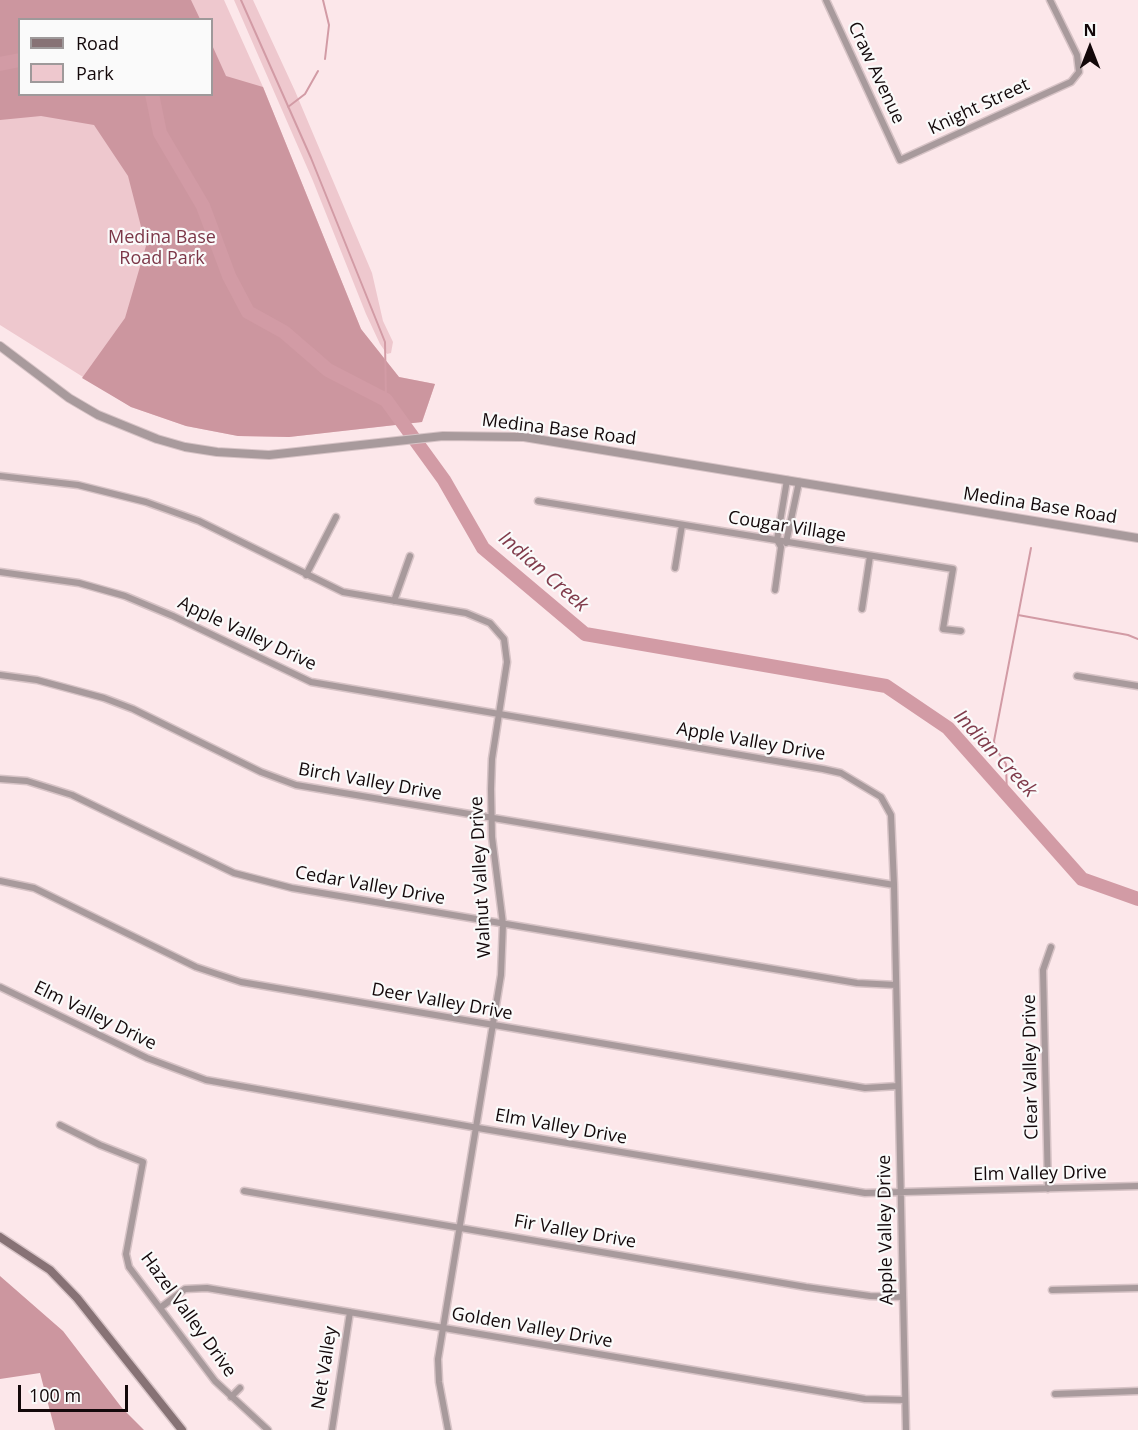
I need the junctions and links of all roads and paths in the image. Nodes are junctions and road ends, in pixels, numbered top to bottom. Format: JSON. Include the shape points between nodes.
{"nodes":[{"id":1,"x":826,"y":0,"type":"edge"},
{"id":2,"x":1050,"y":0,"type":"edge"},
{"id":3,"x":900,"y":160,"type":"joint"},
{"id":4,"x":0,"y":346,"type":"edge"},
{"id":5,"x":0,"y":476,"type":"edge"},
{"id":6,"x":787,"y":480,"type":"junction"},
{"id":7,"x":799,"y":482,"type":"junction"},
{"id":8,"x":538,"y":501,"type":"dead end"},
{"id":9,"x":336,"y":517,"type":"dead end"},
{"id":10,"x":682,"y":525,"type":"junction"},
{"id":11,"x":1138,"y":538,"type":"edge"},
{"id":12,"x":777,"y":540,"type":"junction"},
{"id":13,"x":788,"y":542,"type":"junction"},
{"id":14,"x":781,"y":547,"type":"junction"},
{"id":15,"x":410,"y":556,"type":"dead end"},
{"id":16,"x":870,"y":556,"type":"junction"},
{"id":17,"x":675,"y":568,"type":"dead end"},
{"id":18,"x":0,"y":572,"type":"edge"},
{"id":19,"x":306,"y":574,"type":"junction"},
{"id":20,"x":775,"y":590,"type":"dead end"},
{"id":21,"x":394,"y":601,"type":"junction"},
{"id":22,"x":862,"y":609,"type":"dead end"},
{"id":23,"x":961,"y":631,"type":"dead end"},
{"id":24,"x":0,"y":675,"type":"edge"},
{"id":25,"x":1077,"y":676,"type":"dead end"},
{"id":26,"x":1138,"y":686,"type":"edge"},
{"id":27,"x":498,"y":715,"type":"junction"},
{"id":28,"x":0,"y":778,"type":"edge"},
{"id":29,"x":491,"y":818,"type":"junction"},
{"id":30,"x":0,"y":881,"type":"edge"},
{"id":31,"x":894,"y":885,"type":"junction"},
{"id":32,"x":502,"y":924,"type":"junction"},
{"id":33,"x":1051,"y":947,"type":"dead end"},
{"id":34,"x":896,"y":985,"type":"junction"},
{"id":35,"x":0,"y":987,"type":"edge"},
{"id":36,"x":495,"y":1026,"type":"junction"},
{"id":37,"x":898,"y":1086,"type":"junction"},
{"id":38,"x":60,"y":1125,"type":"dead end"},
{"id":39,"x":478,"y":1128,"type":"junction"},
{"id":40,"x":1138,"y":1186,"type":"edge"},
{"id":41,"x":1048,"y":1189,"type":"junction"},
{"id":42,"x":244,"y":1191,"type":"dead end"},
{"id":43,"x":900,"y":1192,"type":"junction"},
{"id":44,"x":461,"y":1228,"type":"junction"},
{"id":45,"x":0,"y":1237,"type":"edge"},
{"id":46,"x":1138,"y":1288,"type":"edge"},
{"id":47,"x":1052,"y":1290,"type":"dead end"},
{"id":48,"x":903,"y":1297,"type":"junction"},
{"id":49,"x":160,"y":1308,"type":"junction"},
{"id":50,"x":350,"y":1312,"type":"junction"},
{"id":51,"x":443,"y":1329,"type":"junction"},
{"id":52,"x":240,"y":1388,"type":"dead end"},
{"id":53,"x":1138,"y":1391,"type":"edge"},
{"id":54,"x":1054,"y":1394,"type":"dead end"},
{"id":55,"x":231,"y":1396,"type":"junction"},
{"id":56,"x":905,"y":1400,"type":"junction"},
{"id":57,"x":182,"y":1430,"type":"edge"},
{"id":58,"x":268,"y":1430,"type":"edge"},
{"id":59,"x":332,"y":1430,"type":"edge"},
{"id":60,"x":448,"y":1430,"type":"edge"},
{"id":61,"x":906,"y":1430,"type":"edge"}],
"edges":[{"from":1,"to":3,"type":"street","name":"Craw Avenue"},
{"from":2,"to":3,"type":"street","name":"Knight Street","via":[[1077,55],[1079,72],[1071,82]]},
{"from":4,"to":6,"type":"street","name":"Medina Base Road","via":[[98,415],[185,447],[269,455],[428,437],[525,437]]},
{"from":5,"to":19,"type":"street","name":"Walnut Valley Drive","via":[[78,485],[155,505],[199,521]]},
{"from":6,"to":7,"type":"street","name":"Medina Base Road"},
{"from":6,"to":12,"type":"street"},
{"from":7,"to":11,"type":"street","name":"Medina Base Road"},
{"from":7,"to":13,"type":"street"},
{"from":8,"to":10,"type":"street","name":"Cougar Village"},
{"from":9,"to":19,"type":"street"},
{"from":10,"to":12,"type":"street","name":"Cougar Village"},
{"from":10,"to":17,"type":"street"},
{"from":12,"to":13,"type":"street","name":"Cougar Village"},
{"from":12,"to":14,"type":"street"},
{"from":13,"to":14,"type":"street"},
{"from":13,"to":16,"type":"street","name":"Cougar Village"},
{"from":14,"to":20,"type":"street"},
{"from":15,"to":21,"type":"street"},
{"from":16,"to":22,"type":"street"},
{"from":16,"to":23,"type":"street","name":"Cougar Village","via":[[953,569],[943,629]]},
{"from":18,"to":27,"type":"street","name":"Apple Valley Drive","via":[[79,583],[125,596],[311,682]]},
{"from":19,"to":21,"type":"street","name":"Walnut Valley Drive","via":[[343,592]]},
{"from":21,"to":27,"type":"street","name":"Walnut Valley Drive","via":[[473,615],[490,622],[507,649]]},
{"from":24,"to":29,"type":"street","name":"Birch Valley Drive","via":[[37,680],[104,698],[296,785]]},
{"from":25,"to":26,"type":"street"},
{"from":27,"to":29,"type":"street","name":"Walnut Valley Drive","via":[[492,759]]},
{"from":27,"to":31,"type":"street","name":"Apple Valley Drive","via":[[841,773],[881,797],[889,807]]},
{"from":28,"to":32,"type":"street","name":"Cedar Valley Drive","via":[[27,781],[72,795],[252,879]]},
{"from":29,"to":31,"type":"street","name":"Birch Valley Drive"},
{"from":29,"to":32,"type":"street","name":"Walnut Valley Drive"},
{"from":30,"to":36,"type":"street","name":"Deer Valley Drive","via":[[34,888],[196,967],[232,979]]},
{"from":31,"to":34,"type":"street","name":"Apple Valley Drive"},
{"from":32,"to":34,"type":"street","name":"Cedar Valley Drive","via":[[857,983]]},
{"from":32,"to":36,"type":"street","name":"Walnut Valley Drive"},
{"from":33,"to":41,"type":"street","name":"Clear Valley Drive","via":[[1044,970]]},
{"from":34,"to":37,"type":"street","name":"Apple Valley Drive"},
{"from":35,"to":39,"type":"street","name":"Elm Valley Drive","via":[[147,1058],[206,1080]]},
{"from":36,"to":37,"type":"street","name":"Deer Valley Drive","via":[[865,1088]]},
{"from":36,"to":39,"type":"street","name":"Walnut Valley Drive"},
{"from":37,"to":43,"type":"street","name":"Apple Valley Drive"},
{"from":38,"to":49,"type":"street","name":"Hazel Valley Drive","via":[[143,1162],[126,1254],[129,1267]]},
{"from":39,"to":43,"type":"street","name":"Elm Valley Drive","via":[[835,1188]]},
{"from":39,"to":44,"type":"street","name":"Walnut Valley Drive"},
{"from":40,"to":41,"type":"street","name":"Elm Valley Drive"},
{"from":41,"to":43,"type":"street","name":"Elm Valley Drive"},
{"from":42,"to":44,"type":"street","name":"Fir Valley Drive"},
{"from":43,"to":48,"type":"street","name":"Apple Valley Drive"},
{"from":44,"to":48,"type":"street","name":"Fir Valley Drive","via":[[857,1295]]},
{"from":44,"to":51,"type":"street","name":"Walnut Valley Drive"},
{"from":45,"to":57,"type":"main road","via":[[50,1270],[77,1298]]},
{"from":46,"to":47,"type":"street"},
{"from":48,"to":56,"type":"street","name":"Apple Valley Drive"},
{"from":49,"to":50,"type":"street","name":"Golden Valley Drive","via":[[175,1294],[195,1287]]},
{"from":49,"to":55,"type":"street","name":"Hazel Valley Drive","via":[[215,1381]]},
{"from":50,"to":51,"type":"street","name":"Golden Valley Drive"},
{"from":50,"to":59,"type":"street","name":"Net Valley"},
{"from":51,"to":56,"type":"street","name":"Golden Valley Drive","via":[[865,1399]]},
{"from":51,"to":60,"type":"street","name":"Walnut Valley Drive","via":[[438,1370]]},
{"from":52,"to":55,"type":"street","name":"Hazel Valley Drive"},
{"from":53,"to":54,"type":"street"},
{"from":55,"to":58,"type":"street","name":"Hazel Valley Drive"},
{"from":56,"to":61,"type":"street","name":"Apple Valley Drive"}]}
